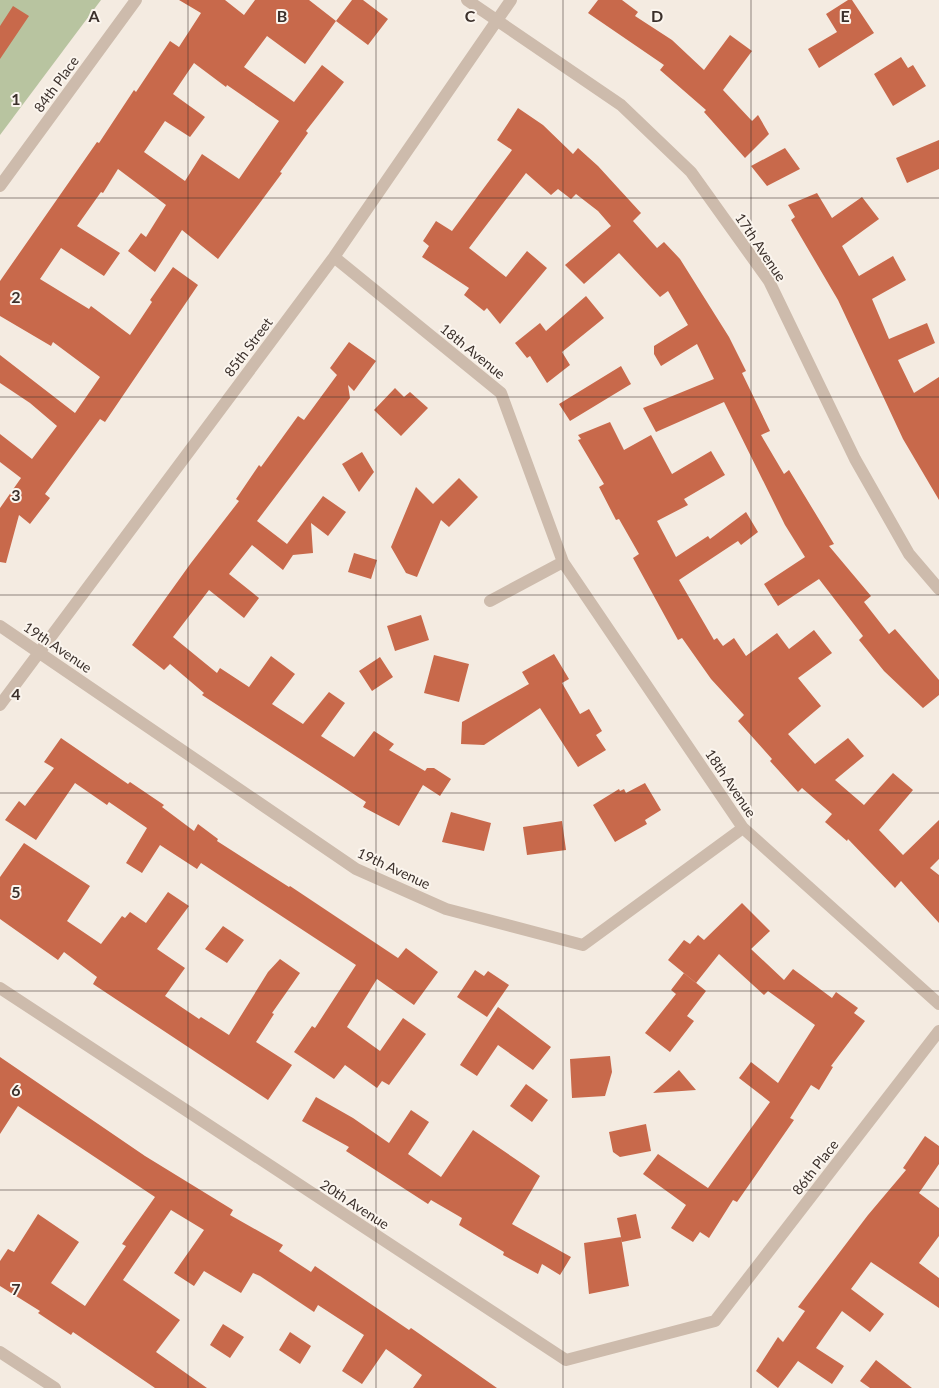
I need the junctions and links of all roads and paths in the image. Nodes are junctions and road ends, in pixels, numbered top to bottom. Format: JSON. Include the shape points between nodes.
{"nodes":[{"id":1,"x":136,"y":0,"type":"edge"},
{"id":2,"x":467,"y":0,"type":"edge"},
{"id":3,"x":511,"y":0,"type":"edge"},
{"id":4,"x":496,"y":20,"type":"junction"},
{"id":5,"x":0,"y":186,"type":"edge"},
{"id":6,"x":334,"y":257,"type":"junction"},
{"id":7,"x":563,"y":562,"type":"junction"},
{"id":8,"x":939,"y":588,"type":"edge"},
{"id":9,"x":490,"y":601,"type":"dead end"},
{"id":10,"x":0,"y":626,"type":"edge"},
{"id":11,"x":39,"y":652,"type":"junction"},
{"id":12,"x":0,"y":705,"type":"edge"},
{"id":13,"x":742,"y":828,"type":"junction"},
{"id":14,"x":0,"y":988,"type":"edge"},
{"id":15,"x":939,"y":1004,"type":"edge"},
{"id":16,"x":939,"y":1031,"type":"edge"},
{"id":17,"x":715,"y":1321,"type":"joint"},
{"id":18,"x":0,"y":1352,"type":"edge"},
{"id":19,"x":55,"y":1388,"type":"edge"}],
"edges":[{"from":1,"to":5,"type":"street","name":"84th Place"},
{"from":2,"to":4,"type":"street","name":"17th Avenue"},
{"from":3,"to":4,"type":"street","name":"85th Street"},
{"from":4,"to":6,"type":"street","name":"85th Street"},
{"from":4,"to":8,"type":"street","name":"17th Avenue","via":[[621,105],[691,172],[769,281],[855,458],[909,554]]},
{"from":6,"to":7,"type":"street","name":"18th Avenue","via":[[501,393]]},
{"from":6,"to":11,"type":"street","name":"85th Street"},
{"from":7,"to":9,"type":"street"},
{"from":7,"to":13,"type":"street","name":"18th Avenue"},
{"from":10,"to":11,"type":"street","name":"19th Avenue"},
{"from":11,"to":12,"type":"street","name":"85th Street"},
{"from":11,"to":13,"type":"street","name":"19th Avenue","via":[[356,869],[446,909],[583,946]]},
{"from":13,"to":15,"type":"street","name":"18th Avenue"},
{"from":14,"to":17,"type":"street","name":"20th Avenue","via":[[566,1360]]},
{"from":16,"to":17,"type":"street","name":"86th Place"},
{"from":18,"to":19,"type":"street"}]}
